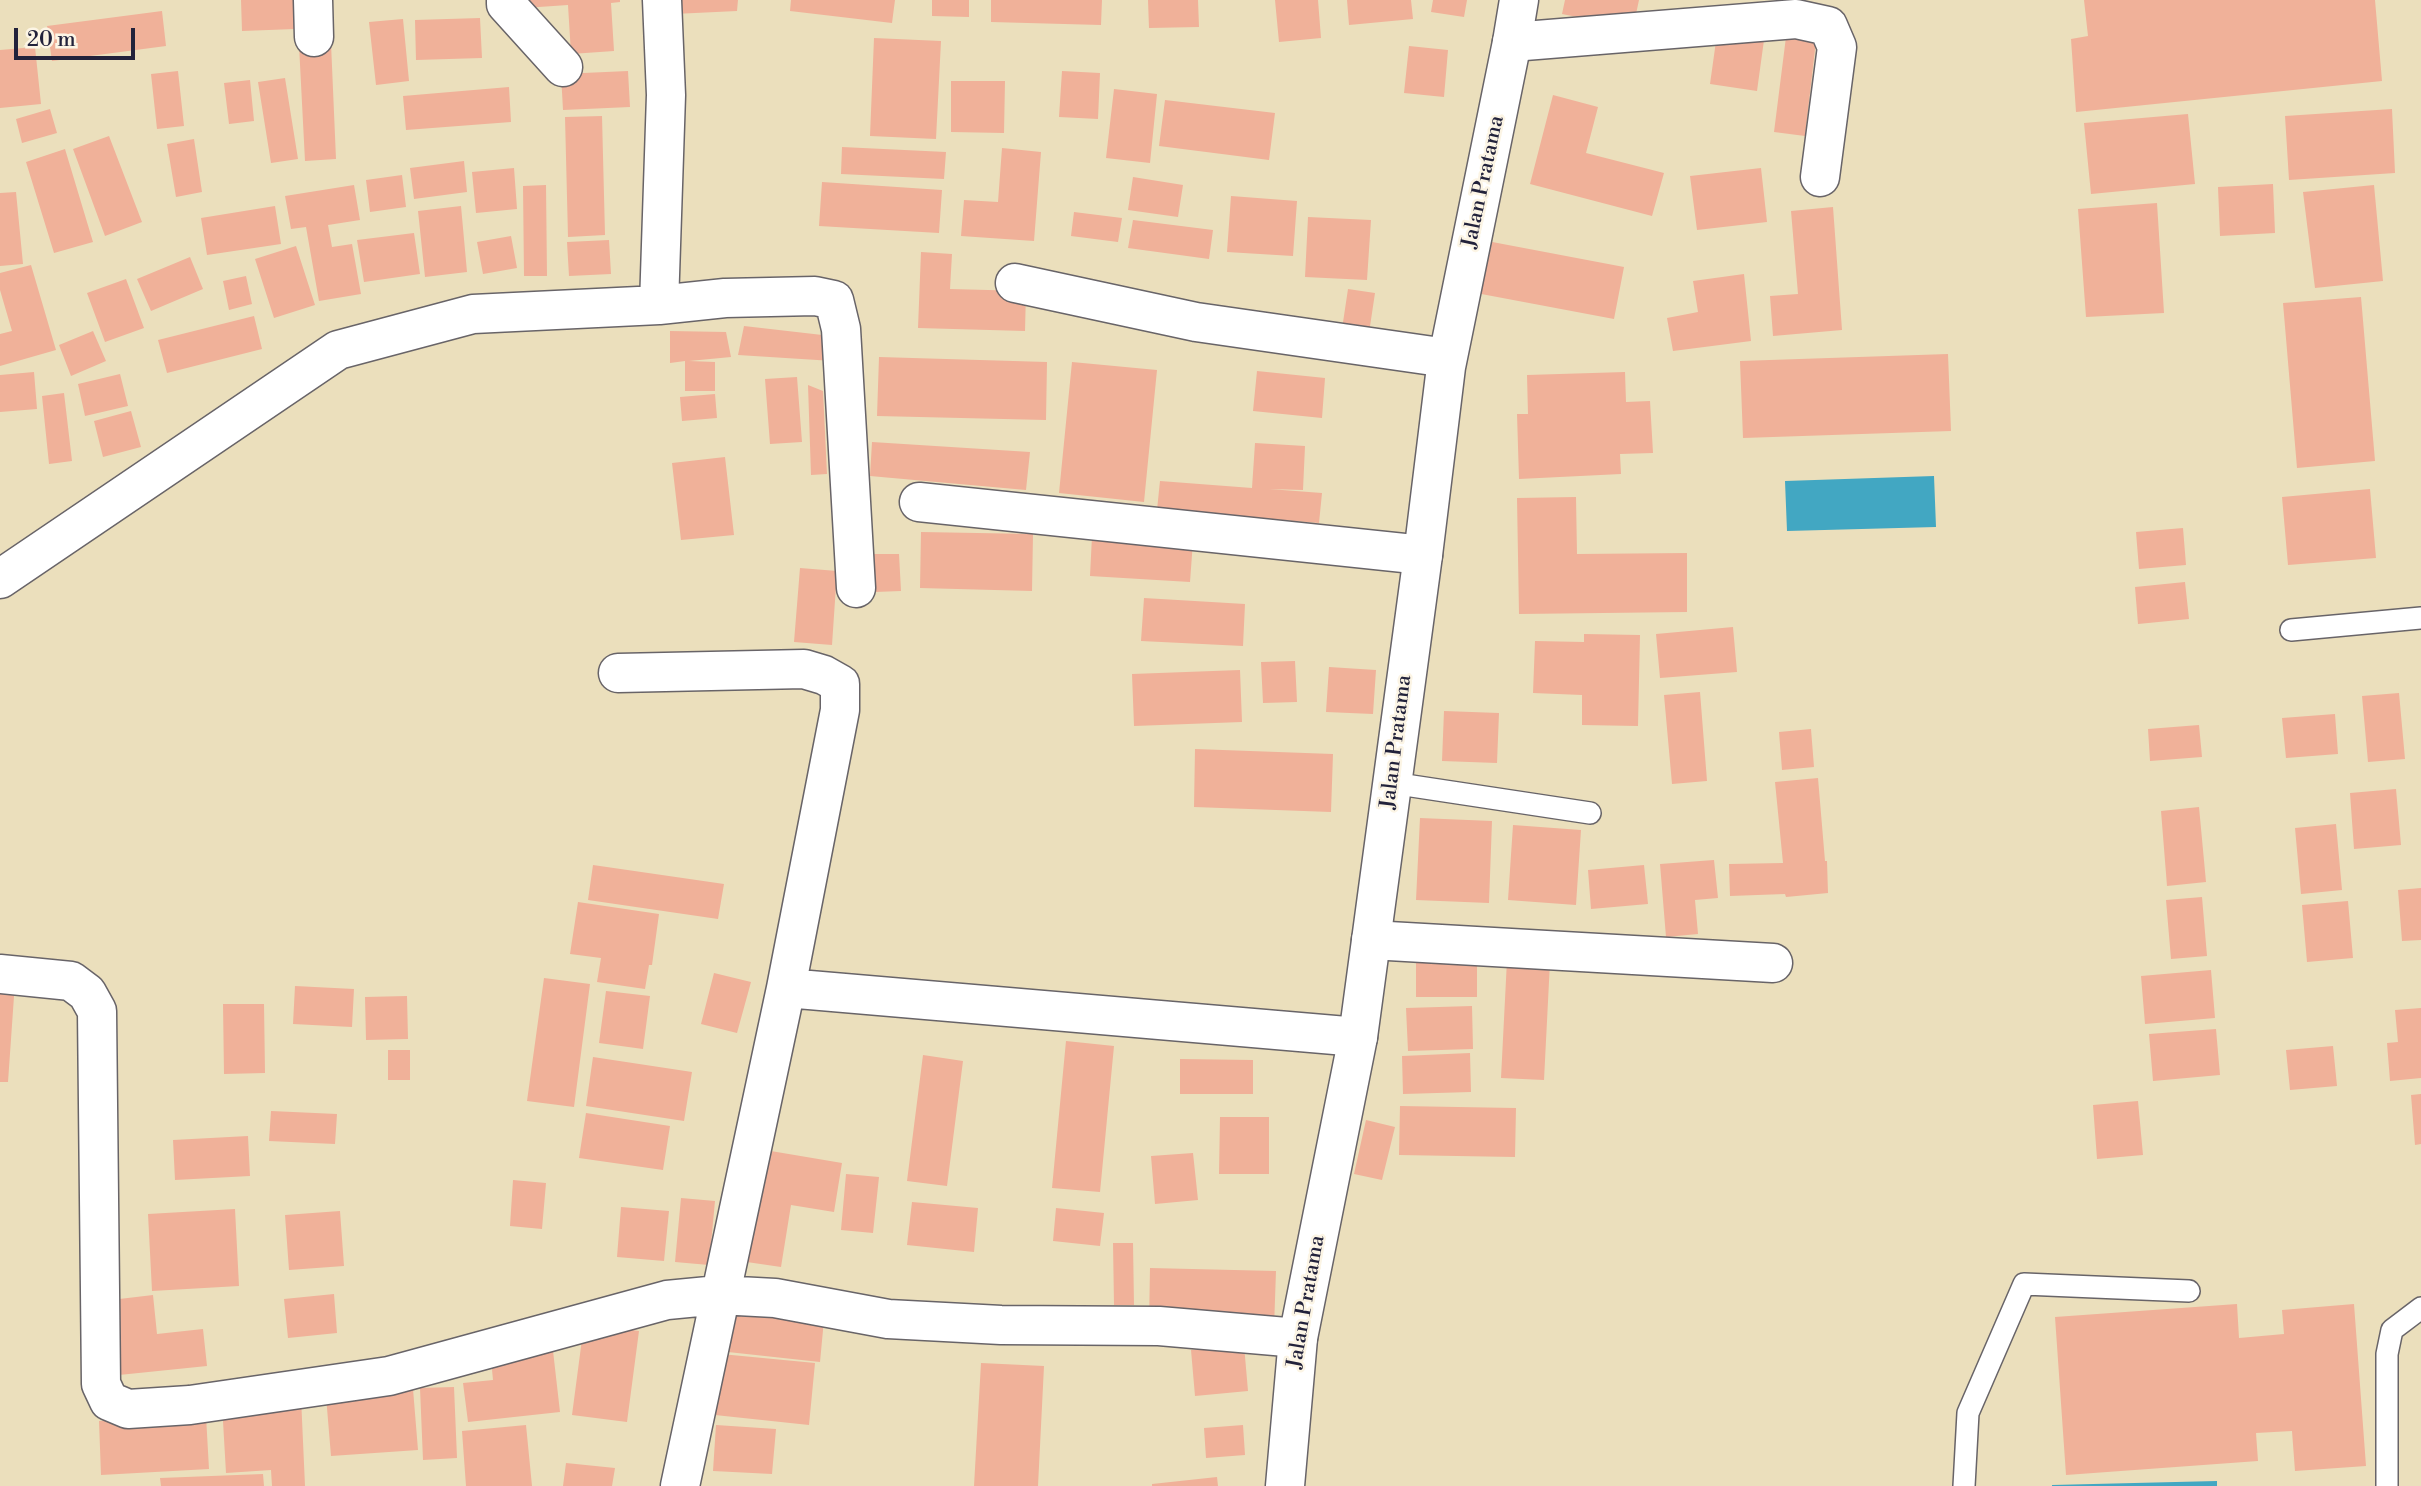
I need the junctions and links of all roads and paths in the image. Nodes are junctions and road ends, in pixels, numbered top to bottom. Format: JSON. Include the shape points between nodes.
{"nodes":[{"id":1,"x":313,"y":0,"type":"edge"},
{"id":2,"x":506,"y":0,"type":"edge"},
{"id":3,"x":662,"y":0,"type":"edge"},
{"id":4,"x":1518,"y":0,"type":"edge"},
{"id":5,"x":314,"y":37,"type":"dead end"},
{"id":6,"x":1512,"y":42,"type":"junction"},
{"id":7,"x":563,"y":67,"type":"dead end"},
{"id":8,"x":1820,"y":177,"type":"dead end"},
{"id":9,"x":1015,"y":283,"type":"dead end"},
{"id":10,"x":659,"y":305,"type":"junction"},
{"id":11,"x":1447,"y":358,"type":"junction"},
{"id":12,"x":919,"y":502,"type":"dead end"},
{"id":13,"x":1423,"y":555,"type":"junction"},
{"id":14,"x":0,"y":579,"type":"edge"},
{"id":15,"x":856,"y":588,"type":"dead end"},
{"id":16,"x":2421,"y":618,"type":"edge"},
{"id":17,"x":2291,"y":631,"type":"dead end"},
{"id":18,"x":618,"y":673,"type":"dead end"},
{"id":19,"x":1392,"y":783,"type":"junction"},
{"id":20,"x":1590,"y":813,"type":"dead end"},
{"id":21,"x":1371,"y":940,"type":"junction"},
{"id":22,"x":1773,"y":963,"type":"dead end"},
{"id":23,"x":0,"y":974,"type":"edge"},
{"id":24,"x":786,"y":988,"type":"junction"},
{"id":25,"x":1358,"y":1037,"type":"junction"},
{"id":26,"x":2189,"y":1290,"type":"dead end"},
{"id":27,"x":719,"y":1295,"type":"junction"},
{"id":28,"x":2421,"y":1308,"type":"edge"},
{"id":29,"x":1298,"y":1338,"type":"junction"},
{"id":30,"x":680,"y":1486,"type":"edge"},
{"id":31,"x":1285,"y":1486,"type":"edge"},
{"id":32,"x":1964,"y":1486,"type":"edge"},
{"id":33,"x":2387,"y":1486,"type":"edge"}],
"edges":[{"from":1,"to":5,"type":"street"},
{"from":2,"to":7,"type":"street"},
{"from":3,"to":10,"type":"street","via":[[666,95]]},
{"from":4,"to":6,"type":"street","name":"Jalan Pratama"},
{"from":6,"to":8,"type":"street","via":[[1796,19],[1828,26],[1837,47]]},
{"from":6,"to":11,"type":"street","name":"Jalan Pratama"},
{"from":9,"to":11,"type":"street","via":[[1196,322]]},
{"from":10,"to":14,"type":"street","via":[[473,314],[338,350]]},
{"from":10,"to":15,"type":"street","via":[[725,298],[815,296],[834,300],[841,329]]},
{"from":11,"to":13,"type":"street","name":"Jalan Pratama"},
{"from":12,"to":13,"type":"street"},
{"from":13,"to":19,"type":"street","name":"Jalan Pratama"},
{"from":16,"to":17,"type":"lane"},
{"from":18,"to":24,"type":"street","via":[[804,669],[840,684],[840,710]]},
{"from":19,"to":20,"type":"lane"},
{"from":19,"to":21,"type":"street","name":"Jalan Pratama"},
{"from":21,"to":22,"type":"street"},
{"from":21,"to":25,"type":"street","name":"Jalan Pratama"},
{"from":23,"to":27,"type":"street","via":[[71,981],[87,993],[97,1010],[101,1384],[109,1401],[128,1409],[190,1405],[389,1376],[667,1300]]},
{"from":24,"to":25,"type":"street"},
{"from":24,"to":27,"type":"street"},
{"from":25,"to":29,"type":"street","name":"Jalan Pratama"},
{"from":26,"to":32,"type":"lane","via":[[2024,1284],[1968,1413]]},
{"from":27,"to":29,"type":"street","via":[[775,1298],[888,1319],[1159,1326]]},
{"from":27,"to":30,"type":"street"},
{"from":28,"to":33,"type":"lane","via":[[2392,1330],[2387,1354]]},
{"from":29,"to":31,"type":"street","name":"Jalan Pratama"}]}
